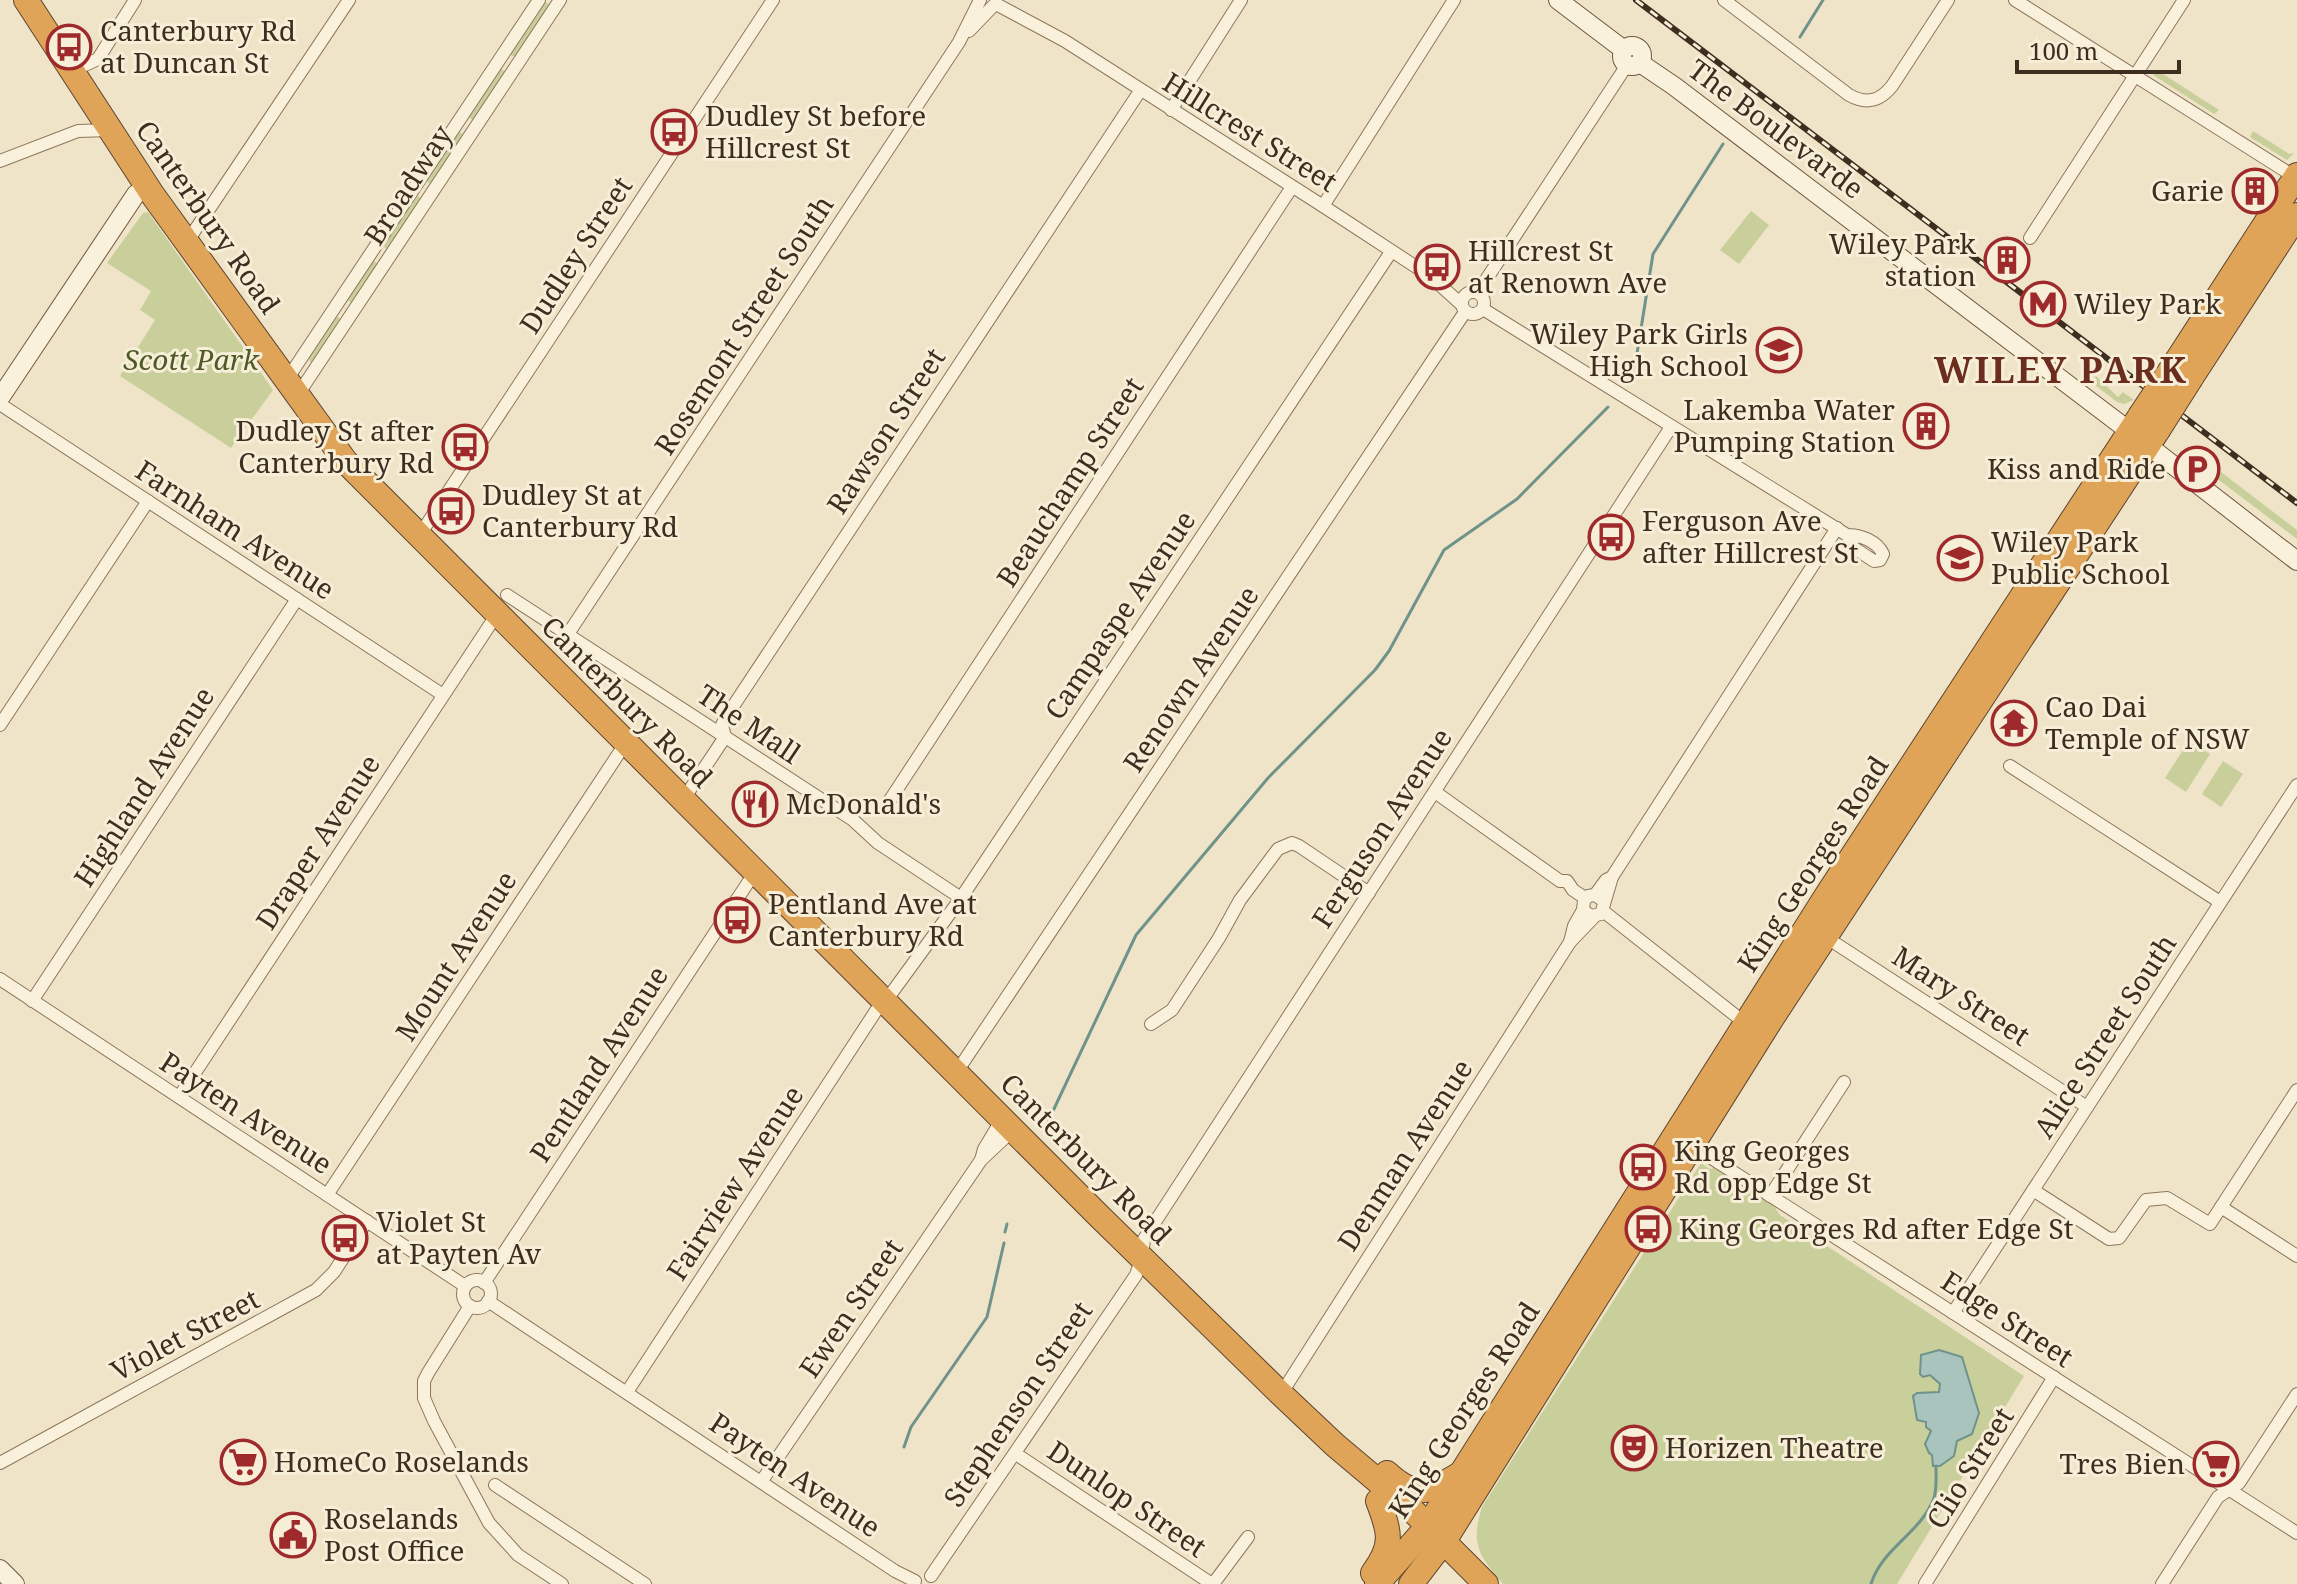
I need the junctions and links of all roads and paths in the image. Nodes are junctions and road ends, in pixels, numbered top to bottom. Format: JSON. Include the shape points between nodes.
{"nodes":[{"id":1,"x":26,"y":0,"type":"edge"},
{"id":2,"x":135,"y":0,"type":"edge"},
{"id":3,"x":349,"y":0,"type":"edge"},
{"id":4,"x":539,"y":0,"type":"edge"},
{"id":5,"x":560,"y":0,"type":"edge"},
{"id":6,"x":773,"y":0,"type":"edge"},
{"id":7,"x":1011,"y":0,"type":"edge"},
{"id":8,"x":1241,"y":0,"type":"edge"},
{"id":9,"x":1454,"y":0,"type":"edge"},
{"id":10,"x":1558,"y":0,"type":"edge"},
{"id":11,"x":1724,"y":0,"type":"edge"},
{"id":12,"x":1948,"y":0,"type":"edge"},
{"id":13,"x":2015,"y":0,"type":"edge"},
{"id":14,"x":2184,"y":0,"type":"edge"},
{"id":15,"x":990,"y":2,"type":"edge"},
{"id":16,"x":1046,"y":29,"type":"junction"},
{"id":17,"x":1630,"y":59,"type":"junction"},
{"id":18,"x":72,"y":71,"type":"junction"},
{"id":19,"x":2134,"y":76,"type":"junction"},
{"id":20,"x":1140,"y":91,"type":"junction"},
{"id":21,"x":1171,"y":110,"type":"junction"},
{"id":22,"x":110,"y":130,"type":"junction"},
{"id":23,"x":0,"y":161,"type":"edge"},
{"id":24,"x":2296,"y":177,"type":"edge"},
{"id":25,"x":147,"y":186,"type":"junction"},
{"id":26,"x":1292,"y":187,"type":"junction"},
{"id":27,"x":1323,"y":206,"type":"junction"},
{"id":28,"x":2297,"y":215,"type":"edge"},
{"id":29,"x":2030,"y":238,"type":"dead end"},
{"id":30,"x":187,"y":242,"type":"junction"},
{"id":31,"x":1391,"y":252,"type":"junction"},
{"id":32,"x":1430,"y":276,"type":"junction"},
{"id":33,"x":1473,"y":292,"type":"junction"},
{"id":34,"x":1463,"y":308,"type":"junction"},
{"id":35,"x":1483,"y":309,"type":"junction"},
{"id":36,"x":2182,"y":372,"type":"junction"},
{"id":37,"x":292,"y":389,"type":"junction"},
{"id":38,"x":0,"y":398,"type":"edge"},
{"id":39,"x":0,"y":404,"type":"edge"},
{"id":40,"x":1671,"y":427,"type":"junction"},
{"id":41,"x":2144,"y":431,"type":"junction"},
{"id":42,"x":148,"y":501,"type":"junction"},
{"id":43,"x":419,"y":536,"type":"junction"},
{"id":44,"x":2297,"y":561,"type":"edge"},
{"id":45,"x":297,"y":599,"type":"junction"},
{"id":46,"x":502,"y":605,"type":"junction"},
{"id":47,"x":568,"y":634,"type":"junction"},
{"id":48,"x":443,"y":695,"type":"junction"},
{"id":49,"x":0,"y":725,"type":"edge"},
{"id":50,"x":725,"y":737,"type":"junction"},
{"id":51,"x":625,"y":744,"type":"junction"},
{"id":52,"x":2010,"y":766,"type":"dead end"},
{"id":53,"x":2297,"y":785,"type":"edge"},
{"id":54,"x":1435,"y":792,"type":"junction"},
{"id":55,"x":683,"y":800,"type":"junction"},
{"id":56,"x":888,"y":803,"type":"dead end"},
{"id":57,"x":755,"y":872,"type":"junction"},
{"id":58,"x":1369,"y":893,"type":"junction"},
{"id":59,"x":961,"y":898,"type":"junction"},
{"id":60,"x":2220,"y":902,"type":"junction"},
{"id":61,"x":1594,"y":905,"type":"junction"},
{"id":62,"x":1816,"y":931,"type":"junction"},
{"id":63,"x":0,"y":979,"type":"edge"},
{"id":64,"x":32,"y":1001,"type":"junction"},
{"id":65,"x":884,"y":1001,"type":"junction"},
{"id":66,"x":1745,"y":1023,"type":"junction"},
{"id":67,"x":1151,"y":1024,"type":"dead end"},
{"id":68,"x":956,"y":1073,"type":"junction"},
{"id":69,"x":1844,"y":1082,"type":"dead end"},
{"id":70,"x":2297,"y":1090,"type":"edge"},
{"id":71,"x":179,"y":1097,"type":"junction"},
{"id":72,"x":2087,"y":1107,"type":"junction"},
{"id":73,"x":1008,"y":1125,"type":"junction"},
{"id":74,"x":1691,"y":1145,"type":"junction"},
{"id":75,"x":2033,"y":1190,"type":"junction"},
{"id":76,"x":327,"y":1195,"type":"junction"},
{"id":77,"x":1770,"y":1196,"type":"junction"},
{"id":78,"x":2221,"y":1207,"type":"junction"},
{"id":79,"x":367,"y":1221,"type":"junction"},
{"id":80,"x":2297,"y":1256,"type":"edge"},
{"id":81,"x":1142,"y":1257,"type":"junction"},
{"id":82,"x":484,"y":1283,"type":"junction"},
{"id":83,"x":465,"y":1286,"type":"junction"},
{"id":84,"x":488,"y":1301,"type":"junction"},
{"id":85,"x":470,"y":1306,"type":"junction"},
{"id":86,"x":1953,"y":1313,"type":"junction"},
{"id":87,"x":2054,"y":1377,"type":"junction"},
{"id":88,"x":627,"y":1392,"type":"junction"},
{"id":89,"x":1281,"y":1394,"type":"junction"},
{"id":90,"x":2297,"y":1394,"type":"edge"},
{"id":91,"x":1335,"y":1445,"type":"junction"},
{"id":92,"x":1016,"y":1454,"type":"junction"},
{"id":93,"x":0,"y":1463,"type":"edge"},
{"id":94,"x":1471,"y":1479,"type":"junction"},
{"id":95,"x":761,"y":1482,"type":"junction"},
{"id":96,"x":495,"y":1485,"type":"dead end"},
{"id":97,"x":2229,"y":1490,"type":"junction"},
{"id":98,"x":1378,"y":1501,"type":"junction"},
{"id":99,"x":2297,"y":1533,"type":"edge"},
{"id":100,"x":1248,"y":1537,"type":"dead end"},
{"id":101,"x":1431,"y":1540,"type":"junction"},
{"id":102,"x":0,"y":1569,"type":"edge"},
{"id":103,"x":933,"y":1580,"type":"edge"},
{"id":104,"x":915,"y":1582,"type":"edge"},
{"id":105,"x":1478,"y":1582,"type":"edge"},
{"id":106,"x":15,"y":1584,"type":"edge"},
{"id":107,"x":562,"y":1584,"type":"edge"},
{"id":108,"x":645,"y":1584,"type":"edge"},
{"id":109,"x":1212,"y":1584,"type":"edge"},
{"id":110,"x":1366,"y":1584,"type":"edge"},
{"id":111,"x":1377,"y":1584,"type":"edge"},
{"id":112,"x":1411,"y":1584,"type":"edge"},
{"id":113,"x":1925,"y":1584,"type":"edge"},
{"id":114,"x":2162,"y":1584,"type":"edge"}],
"edges":[{"from":1,"to":18,"type":"highway","name":"Canterbury Road"},
{"from":2,"to":18,"type":"street","via":[[98,59]]},
{"from":3,"to":30,"type":"street"},
{"from":4,"to":37,"type":"street","name":"Broadway"},
{"from":5,"to":37,"type":"street","name":"Broadway"},
{"from":6,"to":43,"type":"street","name":"Dudley Street"},
{"from":7,"to":16,"type":"street","name":"Hillcrest Street"},
{"from":8,"to":21,"type":"street"},
{"from":9,"to":27,"type":"street"},
{"from":10,"to":17,"type":"street","name":"The Boulevarde"},
{"from":11,"to":12,"type":"street","via":[[1849,95],[1865,101],[1888,91]]},
{"from":13,"to":19,"type":"street"},
{"from":14,"to":19,"type":"street"},
{"from":15,"to":16,"type":"street","name":"Hillcrest Street"},
{"from":15,"to":47,"type":"street","name":"Rosemont Street South"},
{"from":16,"to":20,"type":"street","name":"Hillcrest Street"},
{"from":17,"to":33,"type":"street"},
{"from":17,"to":41,"type":"street","name":"The Boulevarde"},
{"from":18,"to":22,"type":"highway","name":"Canterbury Road"},
{"from":19,"to":24,"type":"street"},
{"from":19,"to":29,"type":"street"},
{"from":20,"to":21,"type":"street","name":"Hillcrest Street"},
{"from":20,"to":50,"type":"street","name":"Rawson Street","via":[[729,713],[722,725]]},
{"from":21,"to":26,"type":"street","name":"Hillcrest Street"},
{"from":22,"to":23,"type":"street","via":[[78,131]]},
{"from":22,"to":25,"type":"highway","name":"Canterbury Road"},
{"from":24,"to":36,"type":"highway","name":"King Georges Road"},
{"from":25,"to":30,"type":"highway","name":"Canterbury Road"},
{"from":25,"to":38,"type":"street","via":[[136,194]]},
{"from":26,"to":27,"type":"street","name":"Hillcrest Street"},
{"from":26,"to":56,"type":"street","name":"Beauchamp Street"},
{"from":27,"to":31,"type":"street","name":"Hillcrest Street"},
{"from":28,"to":36,"type":"highway","name":"King Georges Road"},
{"from":30,"to":37,"type":"highway","name":"Canterbury Road"},
{"from":31,"to":32,"type":"street","name":"Hillcrest Street"},
{"from":31,"to":59,"type":"street","name":"Campaspe Avenue"},
{"from":32,"to":33,"type":"street","name":"Hillcrest Street"},
{"from":32,"to":34,"type":"street","name":"Hillcrest Street"},
{"from":33,"to":34,"type":"street","via":[[1463,297]]},
{"from":33,"to":35,"type":"street","via":[[1484,301]]},
{"from":34,"to":35,"type":"street","via":[[1477,314]]},
{"from":34,"to":68,"type":"street","name":"Renown Avenue"},
{"from":35,"to":40,"type":"street"},
{"from":36,"to":41,"type":"highway","name":"King Georges Road","bridge":true},
{"from":37,"to":43,"type":"highway","name":"Canterbury Road","via":[[346,462]]},
{"from":39,"to":42,"type":"street","name":"Farnham Avenue"},
{"from":40,"to":54,"type":"street","name":"Ferguson Avenue"},
{"from":40,"to":61,"type":"street","name":"Denman Avenue","via":[[1842,532]]},
{"from":41,"to":44,"type":"street","name":"The Boulevarde"},
{"from":41,"to":62,"type":"highway","name":"King Georges Road"},
{"from":42,"to":45,"type":"street","name":"Farnham Avenue"},
{"from":42,"to":49,"type":"street"},
{"from":43,"to":46,"type":"highway","name":"Canterbury Road"},
{"from":45,"to":48,"type":"street","name":"Farnham Avenue"},
{"from":45,"to":64,"type":"street","name":"Highland Avenue"},
{"from":46,"to":47,"type":"street","name":"The Mall"},
{"from":46,"to":48,"type":"street","name":"Draper Avenue"},
{"from":46,"to":51,"type":"highway","name":"Canterbury Road"},
{"from":47,"to":50,"type":"street","name":"The Mall"},
{"from":48,"to":71,"type":"street","name":"Draper Avenue"},
{"from":50,"to":55,"type":"street","name":"Rawson Street"},
{"from":50,"to":59,"type":"street","name":"The Mall"},
{"from":51,"to":55,"type":"highway","name":"Canterbury Road"},
{"from":51,"to":76,"type":"street","name":"Mount Avenue"},
{"from":52,"to":60,"type":"street"},
{"from":53,"to":60,"type":"street","name":"Alice Street South"},
{"from":54,"to":58,"type":"street","name":"Ferguson Avenue"},
{"from":54,"to":61,"type":"street"},
{"from":55,"to":57,"type":"highway","name":"Canterbury Road"},
{"from":57,"to":65,"type":"highway","name":"Canterbury Road"},
{"from":57,"to":82,"type":"street","name":"Pentland Avenue"},
{"from":58,"to":67,"type":"street","via":[[1299,846],[1278,849],[1172,1010]]},
{"from":58,"to":81,"type":"street","name":"Ferguson Avenue","via":[[1144,1239]]},
{"from":59,"to":65,"type":"street","name":"Campaspe Avenue"},
{"from":60,"to":72,"type":"street","name":"Alice Street South"},
{"from":61,"to":66,"type":"street"},
{"from":61,"to":89,"type":"street","name":"Denman Avenue"},
{"from":62,"to":66,"type":"highway","name":"King Georges Road"},
{"from":62,"to":72,"type":"street","name":"Mary Street"},
{"from":62,"to":74,"type":"highway","name":"King Georges Road"},
{"from":63,"to":64,"type":"street","name":"Payten Avenue"},
{"from":64,"to":71,"type":"street","name":"Payten Avenue"},
{"from":65,"to":68,"type":"highway","name":"Canterbury Road"},
{"from":65,"to":88,"type":"street","name":"Fairview Avenue"},
{"from":66,"to":94,"type":"highway","name":"King Georges Road"},
{"from":68,"to":73,"type":"highway","name":"Canterbury Road"},
{"from":69,"to":77,"type":"street"},
{"from":70,"to":78,"type":"street"},
{"from":71,"to":76,"type":"street","name":"Payten Avenue"},
{"from":72,"to":75,"type":"street","name":"Alice Street South"},
{"from":73,"to":81,"type":"highway","name":"Canterbury Road"},
{"from":73,"to":95,"type":"street","name":"Ewen Street","via":[[984,1149]]},
{"from":74,"to":77,"type":"street","name":"Edge Street"},
{"from":74,"to":94,"type":"highway","name":"King Georges Road"},
{"from":75,"to":78,"type":"street","via":[[2109,1239],[2119,1238],[2146,1200],[2167,1198],[2210,1224]]},
{"from":75,"to":86,"type":"street","name":"Alice Street South"},
{"from":76,"to":79,"type":"street","name":"Payten Avenue"},
{"from":77,"to":86,"type":"street","name":"Edge Street"},
{"from":78,"to":80,"type":"street"},
{"from":79,"to":83,"type":"street","name":"Payten Avenue"},
{"from":79,"to":93,"type":"street","name":"Violet Street","via":[[316,1290]]},
{"from":81,"to":89,"type":"highway","name":"Canterbury Road"},
{"from":81,"to":92,"type":"street","name":"Stephenson Street","via":[[1136,1275]]},
{"from":82,"to":83,"type":"street"},
{"from":82,"to":84,"type":"street"},
{"from":83,"to":85,"type":"street","via":[[463,1295]]},
{"from":84,"to":85,"type":"street","via":[[478,1308]]},
{"from":84,"to":88,"type":"street","name":"Payten Avenue"},
{"from":85,"to":107,"type":"street","via":[[424,1381],[424,1398],[489,1523],[518,1555]]},
{"from":86,"to":87,"type":"street","name":"Edge Street"},
{"from":87,"to":97,"type":"street","name":"Edge Street"},
{"from":87,"to":113,"type":"street","name":"Clio Street"},
{"from":88,"to":95,"type":"street","name":"Payten Avenue"},
{"from":89,"to":91,"type":"highway","name":"Canterbury Road"},
{"from":90,"to":97,"type":"street","via":[[2239,1483]]},
{"from":91,"to":94,"type":"highway","via":[[1408,1489],[1422,1492]]},
{"from":91,"to":98,"type":"highway","name":"Canterbury Road","via":[[1347,1471]]},
{"from":91,"to":101,"type":"highway","name":"Canterbury Road"},
{"from":92,"to":103,"type":"street","name":"Stephenson Street"},
{"from":92,"to":109,"type":"street","name":"Dunlop Street"},
{"from":94,"to":101,"type":"highway","name":"King Georges Road"},
{"from":94,"to":105,"type":"highway","via":[[1468,1541]]},
{"from":95,"to":104,"type":"street","name":"Payten Avenue"},
{"from":96,"to":108,"type":"street"},
{"from":97,"to":99,"type":"street","name":"Edge Street"},
{"from":97,"to":114,"type":"street","via":[[2218,1497]]},
{"from":98,"to":101,"type":"highway","name":"Canterbury Road"},
{"from":98,"to":110,"type":"highway","via":[[1389,1548]]},
{"from":100,"to":109,"type":"street"},
{"from":101,"to":105,"type":"highway","name":"Canterbury Road"},
{"from":101,"to":111,"type":"highway","name":"King Georges Road"},
{"from":101,"to":112,"type":"highway","name":"King Georges Road"},
{"from":102,"to":106,"type":"street"},
{"from":103,"to":104,"type":"street","via":[[924,1574]]}]}
